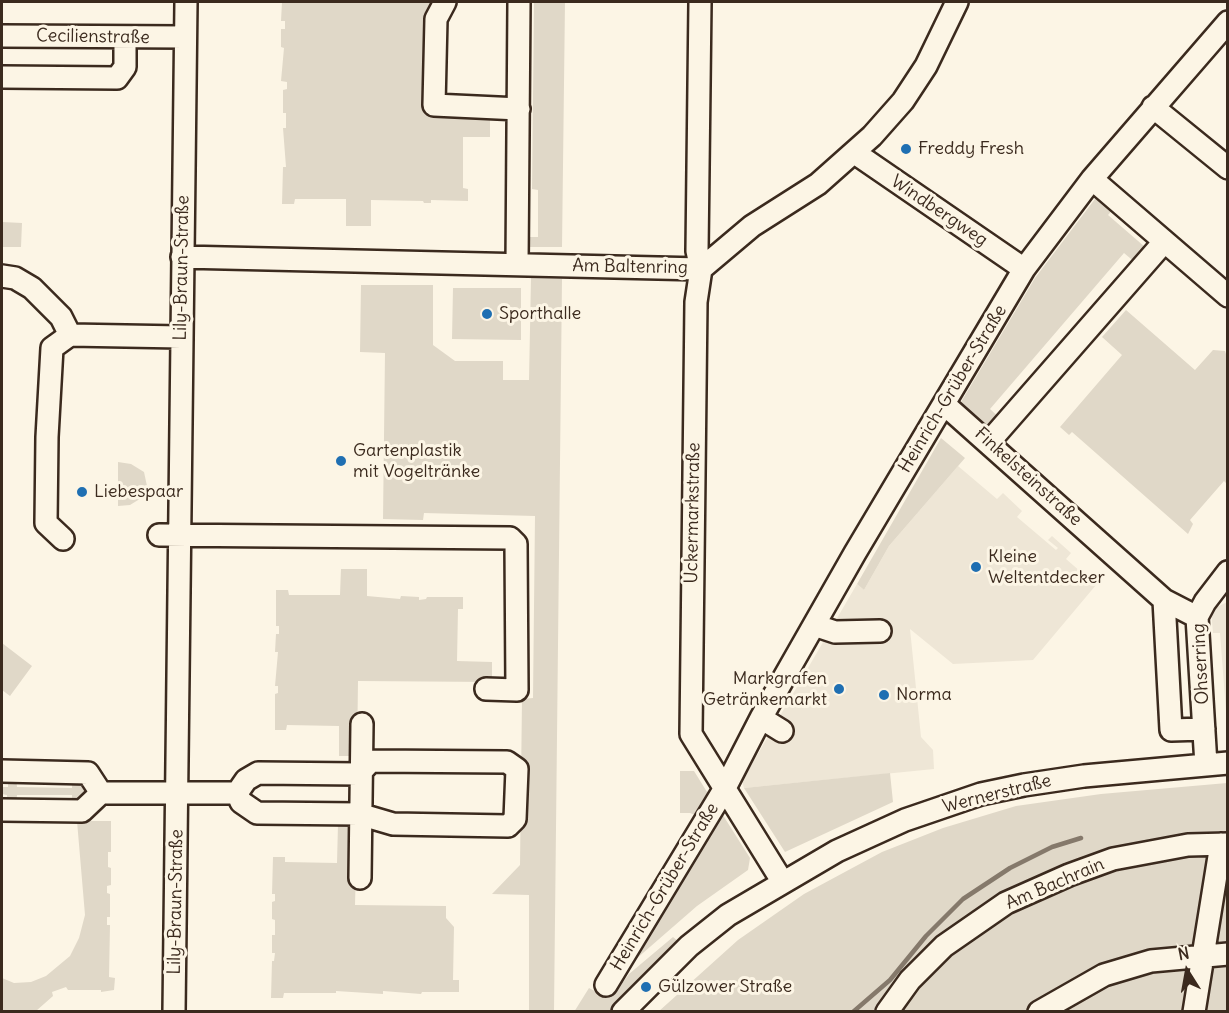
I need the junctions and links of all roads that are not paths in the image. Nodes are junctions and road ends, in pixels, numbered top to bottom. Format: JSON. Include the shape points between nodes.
{"nodes":[{"id":1,"x":186,"y":2,"type":"edge"},
{"id":2,"x":445,"y":2,"type":"edge"},
{"id":3,"x":519,"y":2,"type":"edge"},
{"id":4,"x":700,"y":2,"type":"edge"},
{"id":5,"x":957,"y":2,"type":"edge"},
{"id":6,"x":1227,"y":22,"type":"edge"},
{"id":7,"x":2,"y":36,"type":"edge"},
{"id":8,"x":125,"y":37,"type":"junction"},
{"id":9,"x":185,"y":37,"type":"junction"},
{"id":10,"x":2,"y":77,"type":"edge"},
{"id":11,"x":1153,"y":107,"type":"junction"},
{"id":12,"x":519,"y":109,"type":"junction"},
{"id":13,"x":855,"y":153,"type":"junction"},
{"id":14,"x":1227,"y":168,"type":"edge"},
{"id":15,"x":1092,"y":179,"type":"junction"},
{"id":16,"x":698,"y":230,"type":"junction"},
{"id":17,"x":739,"y":235,"type":"junction"},
{"id":18,"x":1164,"y":242,"type":"junction"},
{"id":19,"x":182,"y":257,"type":"junction"},
{"id":20,"x":517,"y":264,"type":"junction"},
{"id":21,"x":701,"y":269,"type":"junction"},
{"id":22,"x":1024,"y":269,"type":"junction"},
{"id":23,"x":2,"y":276,"type":"edge"},
{"id":24,"x":1227,"y":296,"type":"edge"},
{"id":25,"x":70,"y":335,"type":"junction"},
{"id":26,"x":181,"y":337,"type":"junction"},
{"id":27,"x":944,"y":404,"type":"junction"},
{"id":28,"x":989,"y":442,"type":"junction"},
{"id":29,"x":159,"y":535,"type":"dead end"},
{"id":30,"x":180,"y":535,"type":"junction"},
{"id":31,"x":63,"y":539,"type":"dead end"},
{"id":32,"x":1227,"y":572,"type":"edge"},
{"id":33,"x":1164,"y":600,"type":"junction"},
{"id":34,"x":1197,"y":617,"type":"junction"},
{"id":35,"x":814,"y":624,"type":"junction"},
{"id":36,"x":880,"y":631,"type":"dead end"},
{"id":37,"x":486,"y":689,"type":"dead end"},
{"id":38,"x":761,"y":718,"type":"junction"},
{"id":39,"x":362,"y":724,"type":"dead end"},
{"id":40,"x":1204,"y":729,"type":"junction"},
{"id":41,"x":782,"y":731,"type":"dead end"},
{"id":42,"x":1227,"y":763,"type":"edge"},
{"id":43,"x":1206,"y":765,"type":"junction"},
{"id":44,"x":2,"y":771,"type":"edge"},
{"id":45,"x":359,"y":774,"type":"junction"},
{"id":46,"x":725,"y":788,"type":"junction"},
{"id":47,"x":237,"y":792,"type":"junction"},
{"id":48,"x":101,"y":793,"type":"junction"},
{"id":49,"x":177,"y":793,"type":"junction"},
{"id":50,"x":2,"y":810,"type":"edge"},
{"id":51,"x":359,"y":814,"type":"junction"},
{"id":52,"x":1224,"y":844,"type":"edge"},
{"id":53,"x":360,"y":878,"type":"dead end"},
{"id":54,"x":782,"y":881,"type":"junction"},
{"id":55,"x":1204,"y":954,"type":"junction"},
{"id":56,"x":1227,"y":954,"type":"edge"},
{"id":57,"x":606,"y":985,"type":"dead end"},
{"id":58,"x":174,"y":1011,"type":"edge"},
{"id":59,"x":623,"y":1011,"type":"edge"},
{"id":60,"x":887,"y":1011,"type":"edge"},
{"id":61,"x":1039,"y":1011,"type":"edge"},
{"id":62,"x":1194,"y":1011,"type":"edge"}],
"edges":[{"from":1,"to":9,"type":"street","name":"Lily-Braun-Straße"},
{"from":2,"to":12,"type":"street","via":[[436,19],[434,105]]},
{"from":3,"to":12,"type":"street"},
{"from":4,"to":16,"type":"street","name":"Uckermarkstraße"},
{"from":5,"to":13,"type":"street","name":"Am Baltenring","via":[[926,66],[903,101]]},
{"from":6,"to":11,"type":"street","name":"Heinrich-Grüber-Straße"},
{"from":7,"to":8,"type":"street","name":"Cecilienstraße"},
{"from":8,"to":9,"type":"street","name":"Cecilienstraße"},
{"from":8,"to":10,"type":"street","via":[[125,67],[117,78]]},
{"from":9,"to":19,"type":"street","name":"Lily-Braun-Straße"},
{"from":11,"to":14,"type":"street"},
{"from":11,"to":15,"type":"street","name":"Heinrich-Grüber-Straße"},
{"from":12,"to":20,"type":"street"},
{"from":13,"to":17,"type":"street","name":"Am Baltenring","via":[[819,184]]},
{"from":13,"to":22,"type":"street","name":"Windbergweg"},
{"from":15,"to":18,"type":"street"},
{"from":15,"to":22,"type":"street","name":"Heinrich-Grüber-Straße"},
{"from":16,"to":17,"type":"street","via":[[706,236],[721,238]]},
{"from":16,"to":21,"type":"street","name":"Uckermarkstraße"},
{"from":17,"to":21,"type":"street","name":"Am Baltenring"},
{"from":18,"to":24,"type":"street"},
{"from":18,"to":28,"type":"street"},
{"from":19,"to":20,"type":"street","name":"Am Baltenring"},
{"from":19,"to":26,"type":"street","name":"Lily-Braun-Straße"},
{"from":20,"to":21,"type":"street","name":"Am Baltenring"},
{"from":21,"to":46,"type":"street","name":"Uckermarkstraße","via":[[696,302],[691,734]]},
{"from":22,"to":27,"type":"street","name":"Heinrich-Grüber-Straße"},
{"from":23,"to":25,"type":"street","via":[[32,288],[61,317]]},
{"from":25,"to":26,"type":"street"},
{"from":25,"to":31,"type":"street","via":[[52,348],[47,437],[46,523]]},
{"from":26,"to":30,"type":"street","name":"Lily-Braun-Straße"},
{"from":27,"to":28,"type":"street","name":"Finkelsteinstraße"},
{"from":27,"to":35,"type":"street","name":"Heinrich-Grüber-Straße"},
{"from":28,"to":33,"type":"street","name":"Finkelsteinstraße"},
{"from":29,"to":30,"type":"street"},
{"from":30,"to":37,"type":"street","via":[[510,538],[516,544],[517,690]]},
{"from":30,"to":49,"type":"street","name":"Lily-Braun-Straße"},
{"from":32,"to":34,"type":"street","name":"Ohserring"},
{"from":33,"to":34,"type":"street","name":"Finkelsteinstraße"},
{"from":33,"to":40,"type":"street","via":[[1171,730]]},
{"from":34,"to":40,"type":"street","name":"Ohserring"},
{"from":35,"to":36,"type":"street","via":[[835,632]]},
{"from":35,"to":38,"type":"street","name":"Heinrich-Grüber-Straße"},
{"from":38,"to":41,"type":"street"},
{"from":38,"to":46,"type":"street","name":"Heinrich-Grüber-Straße"},
{"from":39,"to":45,"type":"street"},
{"from":40,"to":43,"type":"street","name":"Ohserring"},
{"from":42,"to":43,"type":"street","name":"Wernerstraße"},
{"from":43,"to":54,"type":"street","name":"Wernerstraße","via":[[1084,776],[981,794],[905,820]]},
{"from":44,"to":48,"type":"street","via":[[88,773]]},
{"from":45,"to":47,"type":"street","via":[[258,773]]},
{"from":45,"to":51,"type":"street"},
{"from":45,"to":51,"type":"street","via":[[371,761],[507,762],[517,769],[515,819],[508,826],[393,824]]},
{"from":46,"to":54,"type":"street","name":"Heinrich-Grüber-Straße"},
{"from":46,"to":57,"type":"street","name":"Heinrich-Grüber-Straße"},
{"from":47,"to":49,"type":"street"},
{"from":47,"to":51,"type":"street","via":[[241,802],[257,813]]},
{"from":48,"to":49,"type":"street"},
{"from":48,"to":50,"type":"street","via":[[82,811]]},
{"from":49,"to":58,"type":"street","name":"Lily-Braun-Straße"},
{"from":51,"to":53,"type":"street"},
{"from":52,"to":55,"type":"street"},
{"from":52,"to":60,"type":"street","name":"Am Bachrain","via":[[1188,845],[1113,859],[1006,903],[944,946],[910,980]]},
{"from":54,"to":59,"type":"street","name":"Heinrich-Grüber-Straße","via":[[728,915],[689,946]]},
{"from":55,"to":56,"type":"street"},
{"from":55,"to":61,"type":"street","via":[[1151,961],[1104,975]]},
{"from":55,"to":62,"type":"street"}]}
